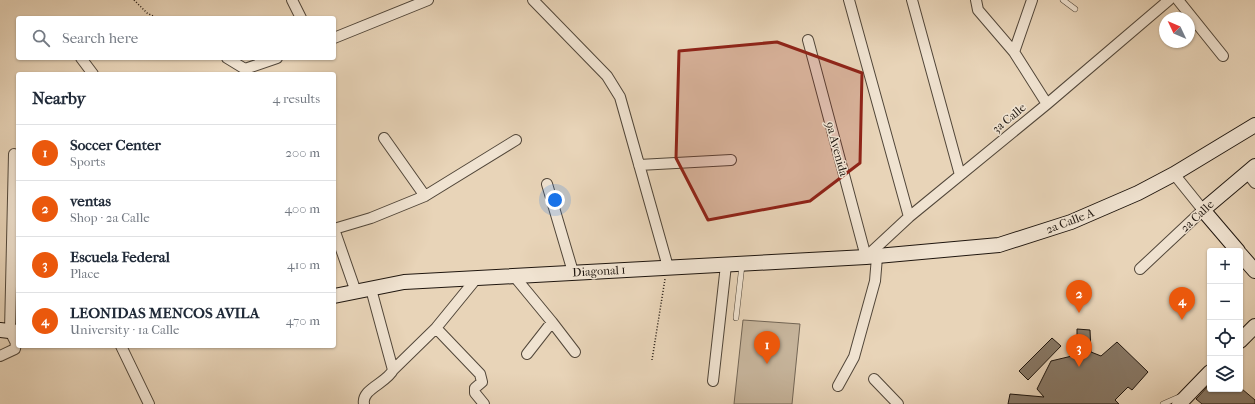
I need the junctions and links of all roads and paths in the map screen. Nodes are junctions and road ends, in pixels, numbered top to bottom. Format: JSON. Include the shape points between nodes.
{"nodes":[{"id":1,"x":134,"y":0,"type":"edge"},
{"id":2,"x":292,"y":0,"type":"edge"},
{"id":3,"x":428,"y":0,"type":"edge"},
{"id":4,"x":533,"y":0,"type":"edge"},
{"id":5,"x":849,"y":0,"type":"edge"},
{"id":6,"x":912,"y":0,"type":"edge"},
{"id":7,"x":976,"y":0,"type":"edge"},
{"id":8,"x":1032,"y":0,"type":"edge"},
{"id":9,"x":1063,"y":0,"type":"edge"},
{"id":10,"x":1169,"y":0,"type":"edge"},
{"id":11,"x":1178,"y":0,"type":"edge"},
{"id":12,"x":1074,"y":9,"type":"dead end"},
{"id":13,"x":153,"y":16,"type":"edge"},
{"id":14,"x":299,"y":16,"type":"edge"},
{"id":15,"x":336,"y":37,"type":"edge"},
{"id":16,"x":808,"y":40,"type":"dead end"},
{"id":17,"x":1014,"y":52,"type":"junction"},
{"id":18,"x":1222,"y":56,"type":"dead end"},
{"id":19,"x":82,"y":60,"type":"edge"},
{"id":20,"x":231,"y":60,"type":"edge"},
{"id":21,"x":271,"y":60,"type":"edge"},
{"id":22,"x":92,"y":72,"type":"edge"},
{"id":23,"x":1047,"y":104,"type":"junction"},
{"id":24,"x":1255,"y":125,"type":"edge"},
{"id":25,"x":384,"y":138,"type":"dead end"},
{"id":26,"x":516,"y":140,"type":"dead end"},
{"id":27,"x":14,"y":154,"type":"dead end"},
{"id":28,"x":731,"y":160,"type":"dead end"},
{"id":29,"x":639,"y":165,"type":"junction"},
{"id":30,"x":1174,"y":174,"type":"junction"},
{"id":31,"x":1252,"y":174,"type":"edge"},
{"id":32,"x":960,"y":175,"type":"junction"},
{"id":33,"x":547,"y":184,"type":"dead end"},
{"id":34,"x":425,"y":196,"type":"junction"},
{"id":35,"x":1203,"y":210,"type":"junction"},
{"id":36,"x":909,"y":217,"type":"junction"},
{"id":37,"x":336,"y":228,"type":"edge"},
{"id":38,"x":336,"y":235,"type":"edge"},
{"id":39,"x":1235,"y":248,"type":"edge"},
{"id":40,"x":872,"y":257,"type":"junction"},
{"id":41,"x":1243,"y":257,"type":"edge"},
{"id":42,"x":742,"y":264,"type":"junction"},
{"id":43,"x":726,"y":265,"type":"junction"},
{"id":44,"x":668,"y":267,"type":"junction"},
{"id":45,"x":1140,"y":270,"type":"dead end"},
{"id":46,"x":1255,"y":271,"type":"edge"},
{"id":47,"x":573,"y":272,"type":"junction"},
{"id":48,"x":514,"y":276,"type":"junction"},
{"id":49,"x":476,"y":279,"type":"junction"},
{"id":50,"x":371,"y":289,"type":"junction"},
{"id":51,"x":356,"y":292,"type":"junction"},
{"id":52,"x":336,"y":296,"type":"edge"},
{"id":53,"x":736,"y":318,"type":"dead end"},
{"id":54,"x":552,"y":322,"type":"junction"},
{"id":55,"x":1255,"y":326,"type":"edge"},
{"id":56,"x":436,"y":328,"type":"junction"},
{"id":57,"x":10,"y":331,"type":"edge"},
{"id":58,"x":1243,"y":338,"type":"edge"},
{"id":59,"x":122,"y":348,"type":"edge"},
{"id":60,"x":575,"y":352,"type":"dead end"},
{"id":61,"x":527,"y":354,"type":"dead end"},
{"id":62,"x":0,"y":356,"type":"edge"},
{"id":63,"x":652,"y":360,"type":"dead end"},
{"id":64,"x":393,"y":370,"type":"junction"},
{"id":65,"x":1207,"y":376,"type":"edge"},
{"id":66,"x":874,"y":379,"type":"dead end"},
{"id":67,"x":714,"y":381,"type":"dead end"},
{"id":68,"x":838,"y":386,"type":"dead end"},
{"id":69,"x":1187,"y":400,"type":"edge"},
{"id":70,"x":149,"y":404,"type":"edge"},
{"id":71,"x":364,"y":404,"type":"edge"},
{"id":72,"x":484,"y":404,"type":"edge"},
{"id":73,"x":898,"y":404,"type":"edge"},
{"id":74,"x":1163,"y":404,"type":"edge"}],
"edges":[{"from":1,"to":13,"type":"path","via":[[146,13]]},
{"from":2,"to":14,"type":"street"},
{"from":3,"to":15,"type":"street"},
{"from":4,"to":29,"type":"street","via":[[607,76],[620,97]]},
{"from":5,"to":36,"type":"street"},
{"from":6,"to":32,"type":"street"},
{"from":7,"to":17,"type":"street","via":[[978,10]]},
{"from":8,"to":17,"type":"street"},
{"from":9,"to":12,"type":"lane"},
{"from":10,"to":23,"type":"street","name":"3a Calle"},
{"from":11,"to":18,"type":"street"},
{"from":16,"to":40,"type":"street","name":"9a Avenida"},
{"from":17,"to":23,"type":"street"},
{"from":19,"to":22,"type":"street"},
{"from":20,"to":21,"type":"street","via":[[245,68]]},
{"from":23,"to":32,"type":"street","name":"3a Calle"},
{"from":24,"to":30,"type":"street","name":"2a Calle A"},
{"from":25,"to":34,"type":"street"},
{"from":26,"to":34,"type":"street"},
{"from":27,"to":57,"type":"street"},
{"from":28,"to":29,"type":"street"},
{"from":29,"to":44,"type":"street"},
{"from":30,"to":35,"type":"street"},
{"from":30,"to":40,"type":"street","name":"2a Calle A","via":[[1138,193],[1071,222],[999,245]]},
{"from":31,"to":35,"type":"street","name":"2a Calle"},
{"from":32,"to":36,"type":"street","name":"3a Calle"},
{"from":33,"to":47,"type":"street"},
{"from":34,"to":37,"type":"street","via":[[371,218]]},
{"from":35,"to":39,"type":"street"},
{"from":35,"to":45,"type":"street","name":"2a Calle"},
{"from":36,"to":40,"type":"street","name":"3a Calle"},
{"from":38,"to":51,"type":"street"},
{"from":40,"to":42,"type":"street","name":"Diagonal 1"},
{"from":40,"to":68,"type":"street","name":"9a Avenida","via":[[875,281],[854,357]]},
{"from":41,"to":46,"type":"street"},
{"from":42,"to":43,"type":"street","name":"Diagonal 1"},
{"from":42,"to":53,"type":"lane"},
{"from":43,"to":44,"type":"street","name":"Diagonal 1"},
{"from":43,"to":67,"type":"street"},
{"from":44,"to":47,"type":"street","name":"Diagonal 1"},
{"from":44,"to":63,"type":"path"},
{"from":47,"to":48,"type":"street","name":"Diagonal 1"},
{"from":48,"to":49,"type":"street","name":"Diagonal 1"},
{"from":48,"to":54,"type":"street"},
{"from":49,"to":50,"type":"street","name":"Diagonal 1","via":[[404,282]]},
{"from":49,"to":56,"type":"street"},
{"from":50,"to":51,"type":"street","name":"Diagonal 1"},
{"from":50,"to":64,"type":"street"},
{"from":51,"to":52,"type":"street","name":"Diagonal 1"},
{"from":54,"to":60,"type":"street"},
{"from":54,"to":61,"type":"street"},
{"from":55,"to":58,"type":"street"},
{"from":56,"to":64,"type":"street"},
{"from":56,"to":72,"type":"street","via":[[480,374],[482,382],[475,388],[475,393]]},
{"from":57,"to":62,"type":"street","via":[[16,343],[15,349]]},
{"from":59,"to":70,"type":"street"},
{"from":64,"to":71,"type":"street","via":[[387,380],[366,394]]},
{"from":65,"to":69,"type":"street"},
{"from":66,"to":73,"type":"street"},
{"from":69,"to":74,"type":"lane"}]}
